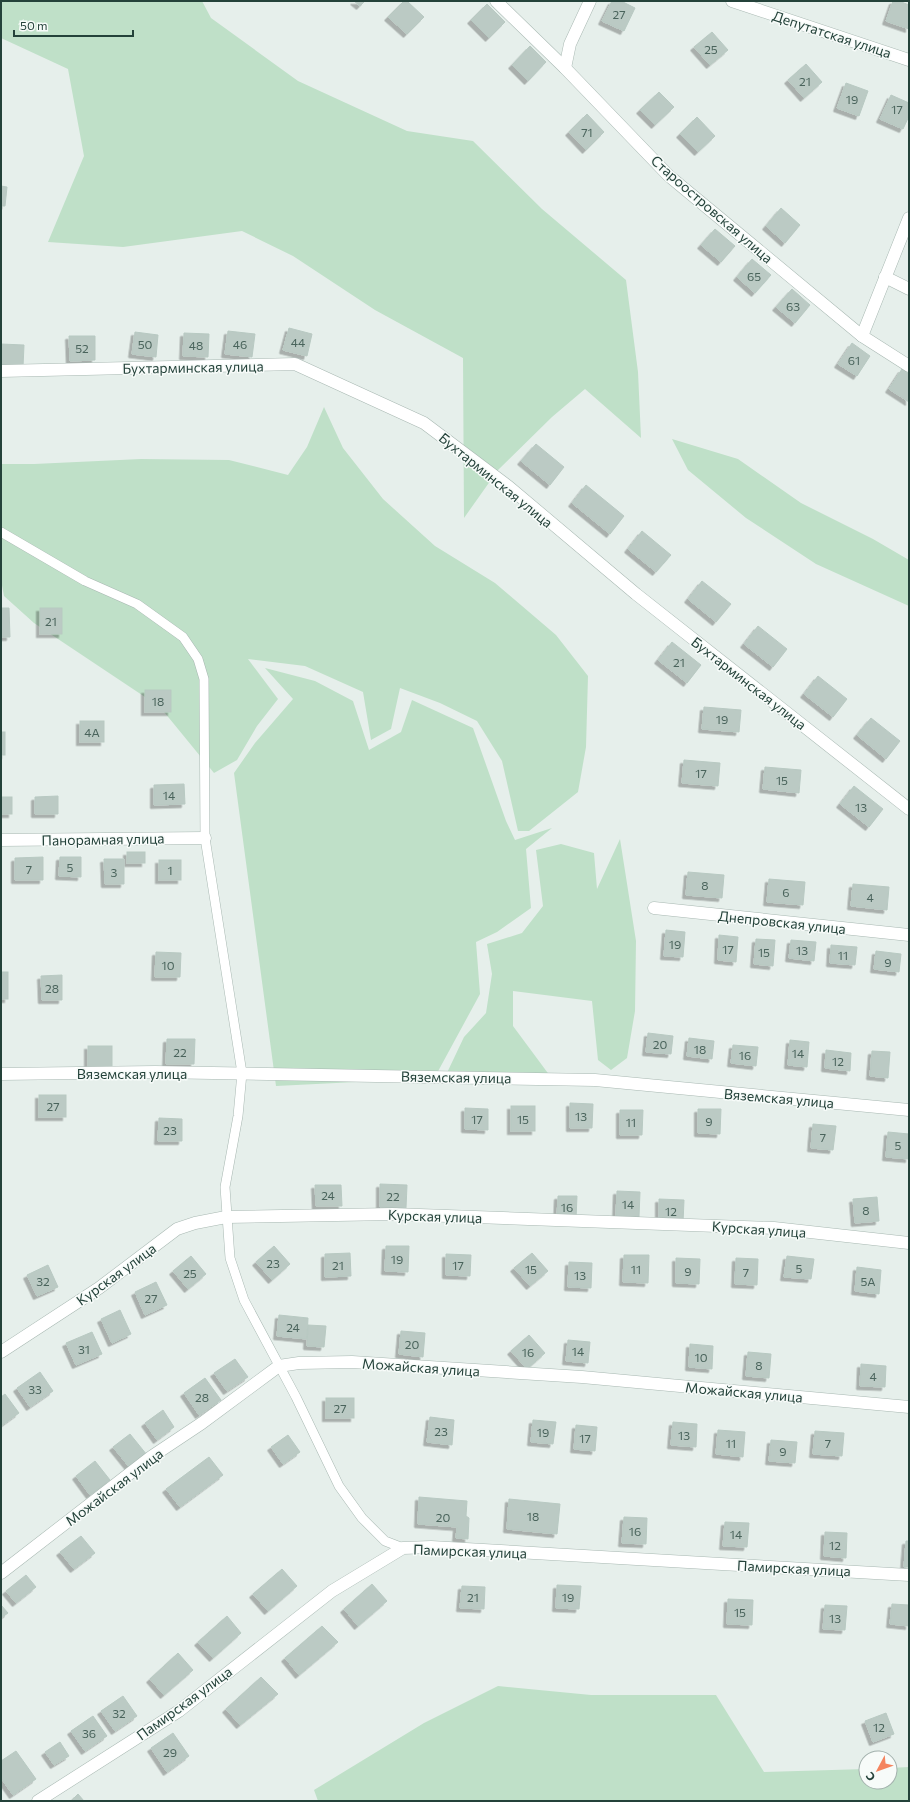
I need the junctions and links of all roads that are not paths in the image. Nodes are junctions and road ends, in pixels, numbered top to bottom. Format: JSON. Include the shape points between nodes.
{"nodes":[{"id":1,"x":496,"y":1,"type":"edge"},
{"id":2,"x":590,"y":1,"type":"edge"},
{"id":3,"x":732,"y":1,"type":"edge"},
{"id":4,"x":909,"y":60,"type":"edge"},
{"id":5,"x":565,"y":68,"type":"junction"},
{"id":6,"x":909,"y":218,"type":"edge"},
{"id":7,"x":885,"y":278,"type":"junction"},
{"id":8,"x":909,"y":288,"type":"edge"},
{"id":9,"x":862,"y":336,"type":"junction"},
{"id":10,"x":909,"y":366,"type":"edge"},
{"id":11,"x":1,"y":371,"type":"edge"},
{"id":12,"x":1,"y":532,"type":"edge"},
{"id":13,"x":909,"y":809,"type":"edge"},
{"id":14,"x":205,"y":838,"type":"junction"},
{"id":15,"x":1,"y":840,"type":"edge"},
{"id":16,"x":654,"y":908,"type":"dead end"},
{"id":17,"x":909,"y":935,"type":"edge"},
{"id":18,"x":242,"y":1073,"type":"junction"},
{"id":19,"x":1,"y":1074,"type":"edge"},
{"id":20,"x":909,"y":1110,"type":"edge"},
{"id":21,"x":226,"y":1217,"type":"junction"},
{"id":22,"x":909,"y":1243,"type":"edge"},
{"id":23,"x":1,"y":1352,"type":"edge"},
{"id":24,"x":279,"y":1366,"type":"junction"},
{"id":25,"x":909,"y":1408,"type":"edge"},
{"id":26,"x":403,"y":1548,"type":"junction"},
{"id":27,"x":1,"y":1573,"type":"edge"},
{"id":28,"x":909,"y":1575,"type":"edge"},
{"id":29,"x":38,"y":1801,"type":"edge"}],
"edges":[{"from":1,"to":5,"type":"street","name":"Староостровская улица"},
{"from":2,"to":5,"type":"street","via":[[570,44]]},
{"from":3,"to":4,"type":"street","name":"Депутатская улица"},
{"from":5,"to":9,"type":"street","name":"Староостровская улица","via":[[669,176]]},
{"from":6,"to":7,"type":"street"},
{"from":7,"to":8,"type":"street"},
{"from":7,"to":9,"type":"street"},
{"from":9,"to":10,"type":"street","name":"Староостровская улица"},
{"from":11,"to":13,"type":"street","name":"Бухтарминская улица","via":[[295,364],[424,423],[509,487],[636,594]]},
{"from":12,"to":14,"type":"lane","via":[[85,581],[138,604],[183,637],[198,659],[204,679]]},
{"from":14,"to":15,"type":"street","name":"Панорамная улица"},
{"from":14,"to":18,"type":"lane"},
{"from":16,"to":17,"type":"street","name":"Днепровская улица"},
{"from":18,"to":19,"type":"street","name":"Вяземская улица"},
{"from":18,"to":20,"type":"street","name":"Вяземская улица","via":[[595,1080]]},
{"from":18,"to":21,"type":"lane","via":[[238,1116],[224,1187]]},
{"from":21,"to":22,"type":"street","name":"Курская улица","via":[[392,1214],[774,1228]]},
{"from":21,"to":23,"type":"street","name":"Курская улица","via":[[177,1229],[99,1288]]},
{"from":21,"to":24,"type":"lane","via":[[230,1258],[244,1300]]},
{"from":24,"to":25,"type":"street","name":"Можайская улица","via":[[299,1363],[368,1363],[582,1378]]},
{"from":24,"to":26,"type":"lane","via":[[339,1486],[362,1518],[385,1541]]},
{"from":24,"to":27,"type":"street","name":"Можайская улица","via":[[151,1457]]},
{"from":26,"to":28,"type":"street","name":"Памирская улица"},
{"from":26,"to":29,"type":"street","name":"Памирская улица","via":[[332,1591],[179,1711]]}]}
